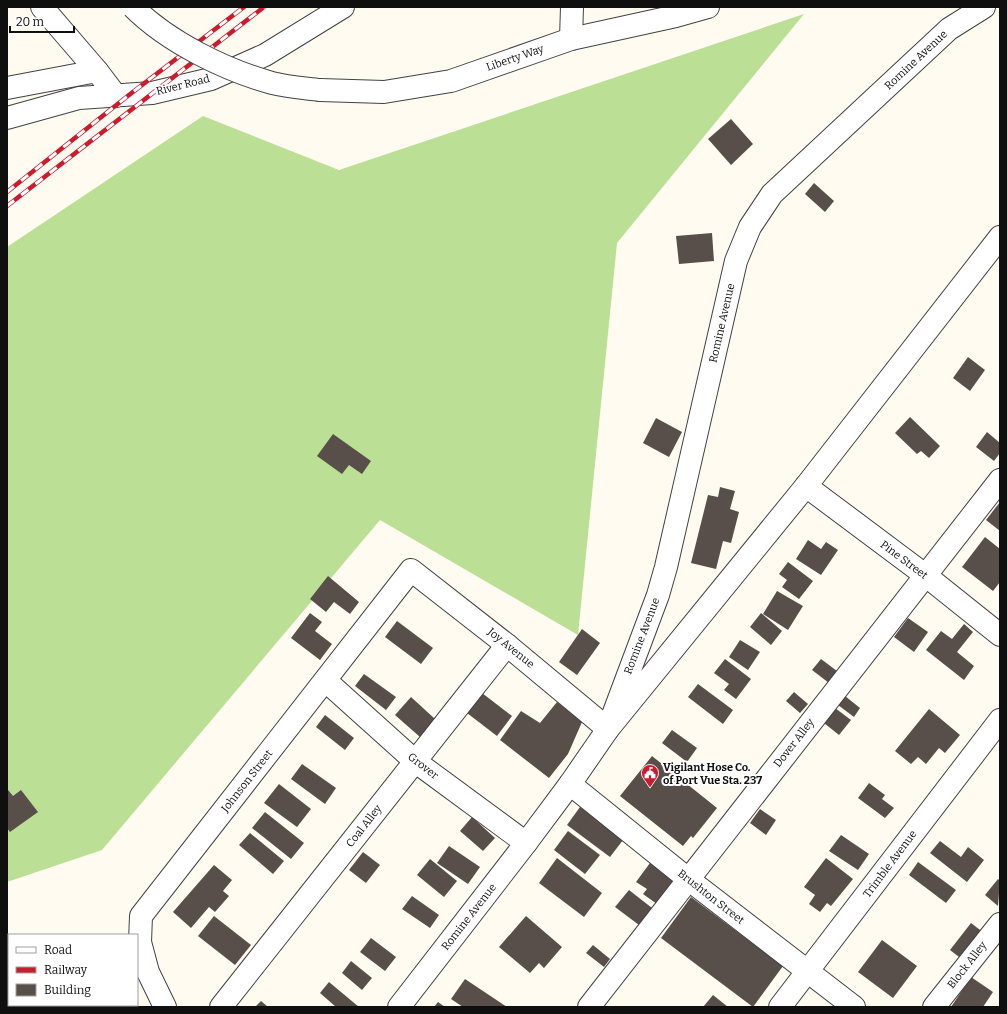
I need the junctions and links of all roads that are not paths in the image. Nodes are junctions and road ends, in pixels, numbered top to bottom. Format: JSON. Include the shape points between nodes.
{"nodes":[{"id":1,"x":42,"y":7,"type":"edge"},
{"id":2,"x":133,"y":7,"type":"edge"},
{"id":3,"x":343,"y":7,"type":"edge"},
{"id":4,"x":572,"y":7,"type":"edge"},
{"id":5,"x":708,"y":7,"type":"edge"},
{"id":6,"x":984,"y":7,"type":"edge"},
{"id":7,"x":570,"y":39,"type":"junction"},
{"id":8,"x":97,"y":71,"type":"junction"},
{"id":9,"x":7,"y":88,"type":"edge"},
{"id":10,"x":116,"y":96,"type":"junction"},
{"id":11,"x":7,"y":118,"type":"edge"},
{"id":12,"x":1000,"y":237,"type":"edge"},
{"id":13,"x":1000,"y":480,"type":"edge"},
{"id":14,"x":806,"y":486,"type":"junction"},
{"id":15,"x":411,"y":570,"type":"joint"},
{"id":16,"x":925,"y":575,"type":"junction"},
{"id":17,"x":1000,"y":635,"type":"edge"},
{"id":18,"x":507,"y":645,"type":"junction"},
{"id":19,"x":326,"y":681,"type":"junction"},
{"id":20,"x":1000,"y":720,"type":"edge"},
{"id":21,"x":608,"y":729,"type":"junction"},
{"id":22,"x":416,"y":762,"type":"junction"},
{"id":23,"x":570,"y":784,"type":"junction"},
{"id":24,"x":526,"y":842,"type":"junction"},
{"id":25,"x":688,"y":880,"type":"junction"},
{"id":26,"x":1000,"y":924,"type":"edge"},
{"id":27,"x":808,"y":971,"type":"junction"},
{"id":28,"x":164,"y":1007,"type":"edge"},
{"id":29,"x":221,"y":1007,"type":"edge"},
{"id":30,"x":399,"y":1007,"type":"edge"},
{"id":31,"x":589,"y":1007,"type":"edge"},
{"id":32,"x":780,"y":1007,"type":"edge"},
{"id":33,"x":854,"y":1007,"type":"edge"},
{"id":34,"x":934,"y":1007,"type":"edge"}],
"edges":[{"from":1,"to":8,"type":"street"},
{"from":2,"to":7,"type":"street","name":"Liberty Way","bridge":true,"via":[[178,41],[231,70],[273,83],[320,90],[384,92],[451,81]]},
{"from":3,"to":10,"type":"street","name":"River Road","via":[[265,55],[211,79],[152,93]]},
{"from":4,"to":7,"type":"street"},
{"from":5,"to":7,"type":"street","name":"Liberty Way"},
{"from":6,"to":21,"type":"street","name":"Romine Avenue","via":[[949,29],[772,194],[750,227],[734,269],[664,574]]},
{"from":8,"to":9,"type":"street"},
{"from":8,"to":10,"type":"street"},
{"from":10,"to":11,"type":"street","name":"River Road","via":[[79,98]]},
{"from":12,"to":14,"type":"street","name":"Romine Avenue"},
{"from":13,"to":16,"type":"street","name":"Dover Alley"},
{"from":14,"to":16,"type":"street","name":"Pine Street"},
{"from":14,"to":21,"type":"street","name":"Romine Avenue"},
{"from":15,"to":18,"type":"street","name":"Joy Avenue"},
{"from":15,"to":19,"type":"street","name":"Johnson Street"},
{"from":16,"to":17,"type":"street","name":"Pine Street"},
{"from":16,"to":25,"type":"street","name":"Dover Alley"},
{"from":18,"to":21,"type":"street","name":"Joy Avenue"},
{"from":18,"to":22,"type":"street","name":"Coal Alley"},
{"from":19,"to":22,"type":"street","name":"Grover"},
{"from":19,"to":28,"type":"street","name":"Johnson Street","via":[[141,916],[140,942],[148,972]]},
{"from":20,"to":27,"type":"street","name":"Trimble Avenue"},
{"from":21,"to":23,"type":"street","name":"Romine Avenue"},
{"from":22,"to":24,"type":"street","name":"Grover"},
{"from":22,"to":29,"type":"street","name":"Coal Alley"},
{"from":23,"to":24,"type":"street","name":"Romine Avenue"},
{"from":23,"to":25,"type":"street","name":"Brushton Street"},
{"from":24,"to":30,"type":"street","name":"Romine Avenue"},
{"from":25,"to":27,"type":"street","name":"Brushton Street"},
{"from":25,"to":31,"type":"street","name":"Dover Alley"},
{"from":26,"to":34,"type":"street","name":"Block Alley"},
{"from":27,"to":32,"type":"street","name":"Trimble Avenue"},
{"from":27,"to":33,"type":"street","name":"Brushton Street"}]}
